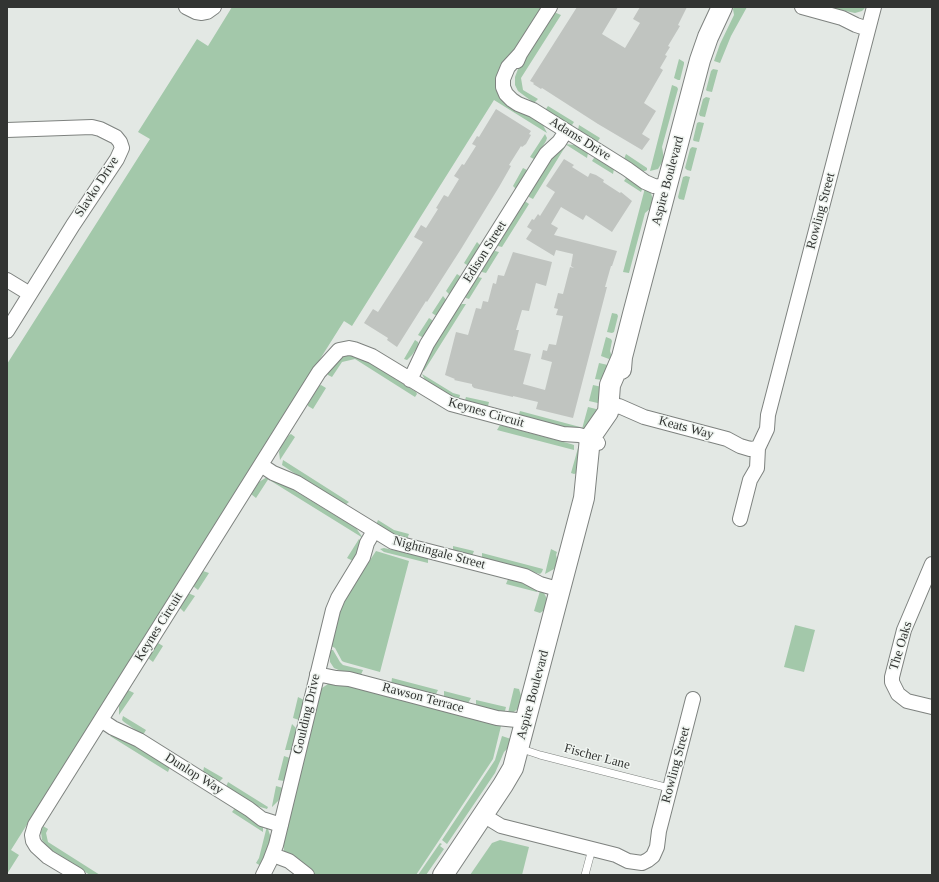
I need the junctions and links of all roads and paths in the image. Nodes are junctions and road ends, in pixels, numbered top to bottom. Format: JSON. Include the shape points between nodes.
{"nodes":[{"id":1,"x":186,"y":7,"type":"edge"},
{"id":2,"x":214,"y":7,"type":"edge"},
{"id":3,"x":550,"y":7,"type":"edge"},
{"id":4,"x":722,"y":7,"type":"edge"},
{"id":5,"x":802,"y":7,"type":"edge"},
{"id":6,"x":874,"y":7,"type":"edge"},
{"id":7,"x":869,"y":25,"type":"junction"},
{"id":8,"x":562,"y":128,"type":"junction"},
{"id":9,"x":7,"y":130,"type":"edge"},
{"id":10,"x":668,"y":183,"type":"junction"},
{"id":11,"x":7,"y":280,"type":"edge"},
{"id":12,"x":30,"y":294,"type":"junction"},
{"id":13,"x":7,"y":331,"type":"edge"},
{"id":14,"x":406,"y":377,"type":"junction"},
{"id":15,"x":615,"y":409,"type":"junction"},
{"id":16,"x":592,"y":442,"type":"junction"},
{"id":17,"x":753,"y":446,"type":"junction"},
{"id":18,"x":264,"y":462,"type":"junction"},
{"id":19,"x":740,"y":519,"type":"dead end"},
{"id":20,"x":378,"y":534,"type":"junction"},
{"id":21,"x":932,"y":564,"type":"edge"},
{"id":22,"x":562,"y":586,"type":"junction"},
{"id":23,"x":317,"y":670,"type":"junction"},
{"id":24,"x":693,"y":699,"type":"dead end"},
{"id":25,"x":932,"y":708,"type":"edge"},
{"id":26,"x":103,"y":717,"type":"junction"},
{"id":27,"x":523,"y":733,"type":"junction"},
{"id":28,"x":669,"y":788,"type":"junction"},
{"id":29,"x":486,"y":811,"type":"junction"},
{"id":30,"x":282,"y":820,"type":"junction"},
{"id":31,"x":592,"y":849,"type":"junction"},
{"id":32,"x":272,"y":858,"type":"junction"},
{"id":33,"x":303,"y":872,"type":"edge"},
{"id":34,"x":78,"y":875,"type":"edge"},
{"id":35,"x":263,"y":875,"type":"edge"},
{"id":36,"x":443,"y":875,"type":"edge"},
{"id":37,"x":585,"y":875,"type":"edge"}],
"edges":[{"from":1,"to":2,"type":"street","via":[[202,13]]},
{"from":3,"to":8,"type":"street","name":"Adams Drive","via":[[520,54],[511,74],[510,87],[528,107]]},
{"from":4,"to":10,"type":"street","name":"Aspire Boulevard","via":[[700,60]]},
{"from":5,"to":7,"type":"street","via":[[842,18],[856,25]]},
{"from":6,"to":7,"type":"street","name":"Rowling Street"},
{"from":7,"to":17,"type":"street","name":"Rowling Street","via":[[768,415],[767,429]]},
{"from":8,"to":10,"type":"street","name":"Adams Drive","via":[[645,182],[654,186]]},
{"from":8,"to":14,"type":"street","name":"Edison Street","via":[[552,138],[546,154]]},
{"from":9,"to":12,"type":"street","name":"Slavko Drive","via":[[92,127],[116,137],[122,148],[117,160]]},
{"from":10,"to":15,"type":"street","name":"Aspire Boulevard","via":[[621,362]]},
{"from":11,"to":12,"type":"street"},
{"from":12,"to":13,"type":"street","name":"Slavko Drive"},
{"from":14,"to":16,"type":"street","name":"Keynes Circuit","via":[[452,404],[563,434],[578,442]]},
{"from":14,"to":18,"type":"street","name":"Keynes Circuit","via":[[358,344],[343,341],[334,346]]},
{"from":15,"to":16,"type":"street","name":"Aspire Boulevard","via":[[601,436]]},
{"from":15,"to":17,"type":"street","name":"Keats Way"},
{"from":16,"to":22,"type":"street","name":"Aspire Boulevard","via":[[597,468],[584,498]]},
{"from":17,"to":19,"type":"street","name":"Rowling Street","via":[[757,468],[750,480]]},
{"from":18,"to":20,"type":"street","name":"Nightingale Street","via":[[278,466],[297,483]]},
{"from":18,"to":26,"type":"street","name":"Keynes Circuit"},
{"from":20,"to":22,"type":"street","name":"Nightingale Street","via":[[398,544],[525,576],[542,577]]},
{"from":20,"to":23,"type":"street","name":"Goulding Drive","via":[[367,543],[363,557],[335,603]]},
{"from":21,"to":25,"type":"street","name":"The Oaks","via":[[904,630],[892,682],[898,694],[907,701]]},
{"from":22,"to":27,"type":"street","name":"Aspire Boulevard"},
{"from":23,"to":27,"type":"street","name":"Rawson Terrace","via":[[336,678],[349,679],[497,718]]},
{"from":23,"to":30,"type":"street","name":"Goulding Drive"},
{"from":24,"to":28,"type":"street","name":"Rowling Street"},
{"from":26,"to":30,"type":"street","name":"Dunlop Way","via":[[118,721],[139,740],[262,819]]},
{"from":26,"to":34,"type":"street","name":"Keynes Circuit","via":[[35,825],[32,835],[40,851]]},
{"from":27,"to":28,"type":"lane","name":"Fischer Lane"},
{"from":27,"to":29,"type":"street","name":"Aspire Boulevard","via":[[509,775]]},
{"from":28,"to":31,"type":"street","name":"Rowling Street","via":[[658,830],[648,850],[632,856]]},
{"from":29,"to":31,"type":"street","name":"Rowling Street","via":[[518,829]]},
{"from":29,"to":36,"type":"street","name":"Aspire Boulevard"},
{"from":30,"to":32,"type":"street","name":"Goulding Drive"},
{"from":31,"to":37,"type":"lane"},
{"from":32,"to":33,"type":"street"},
{"from":32,"to":35,"type":"street","name":"Goulding Drive"}]}
